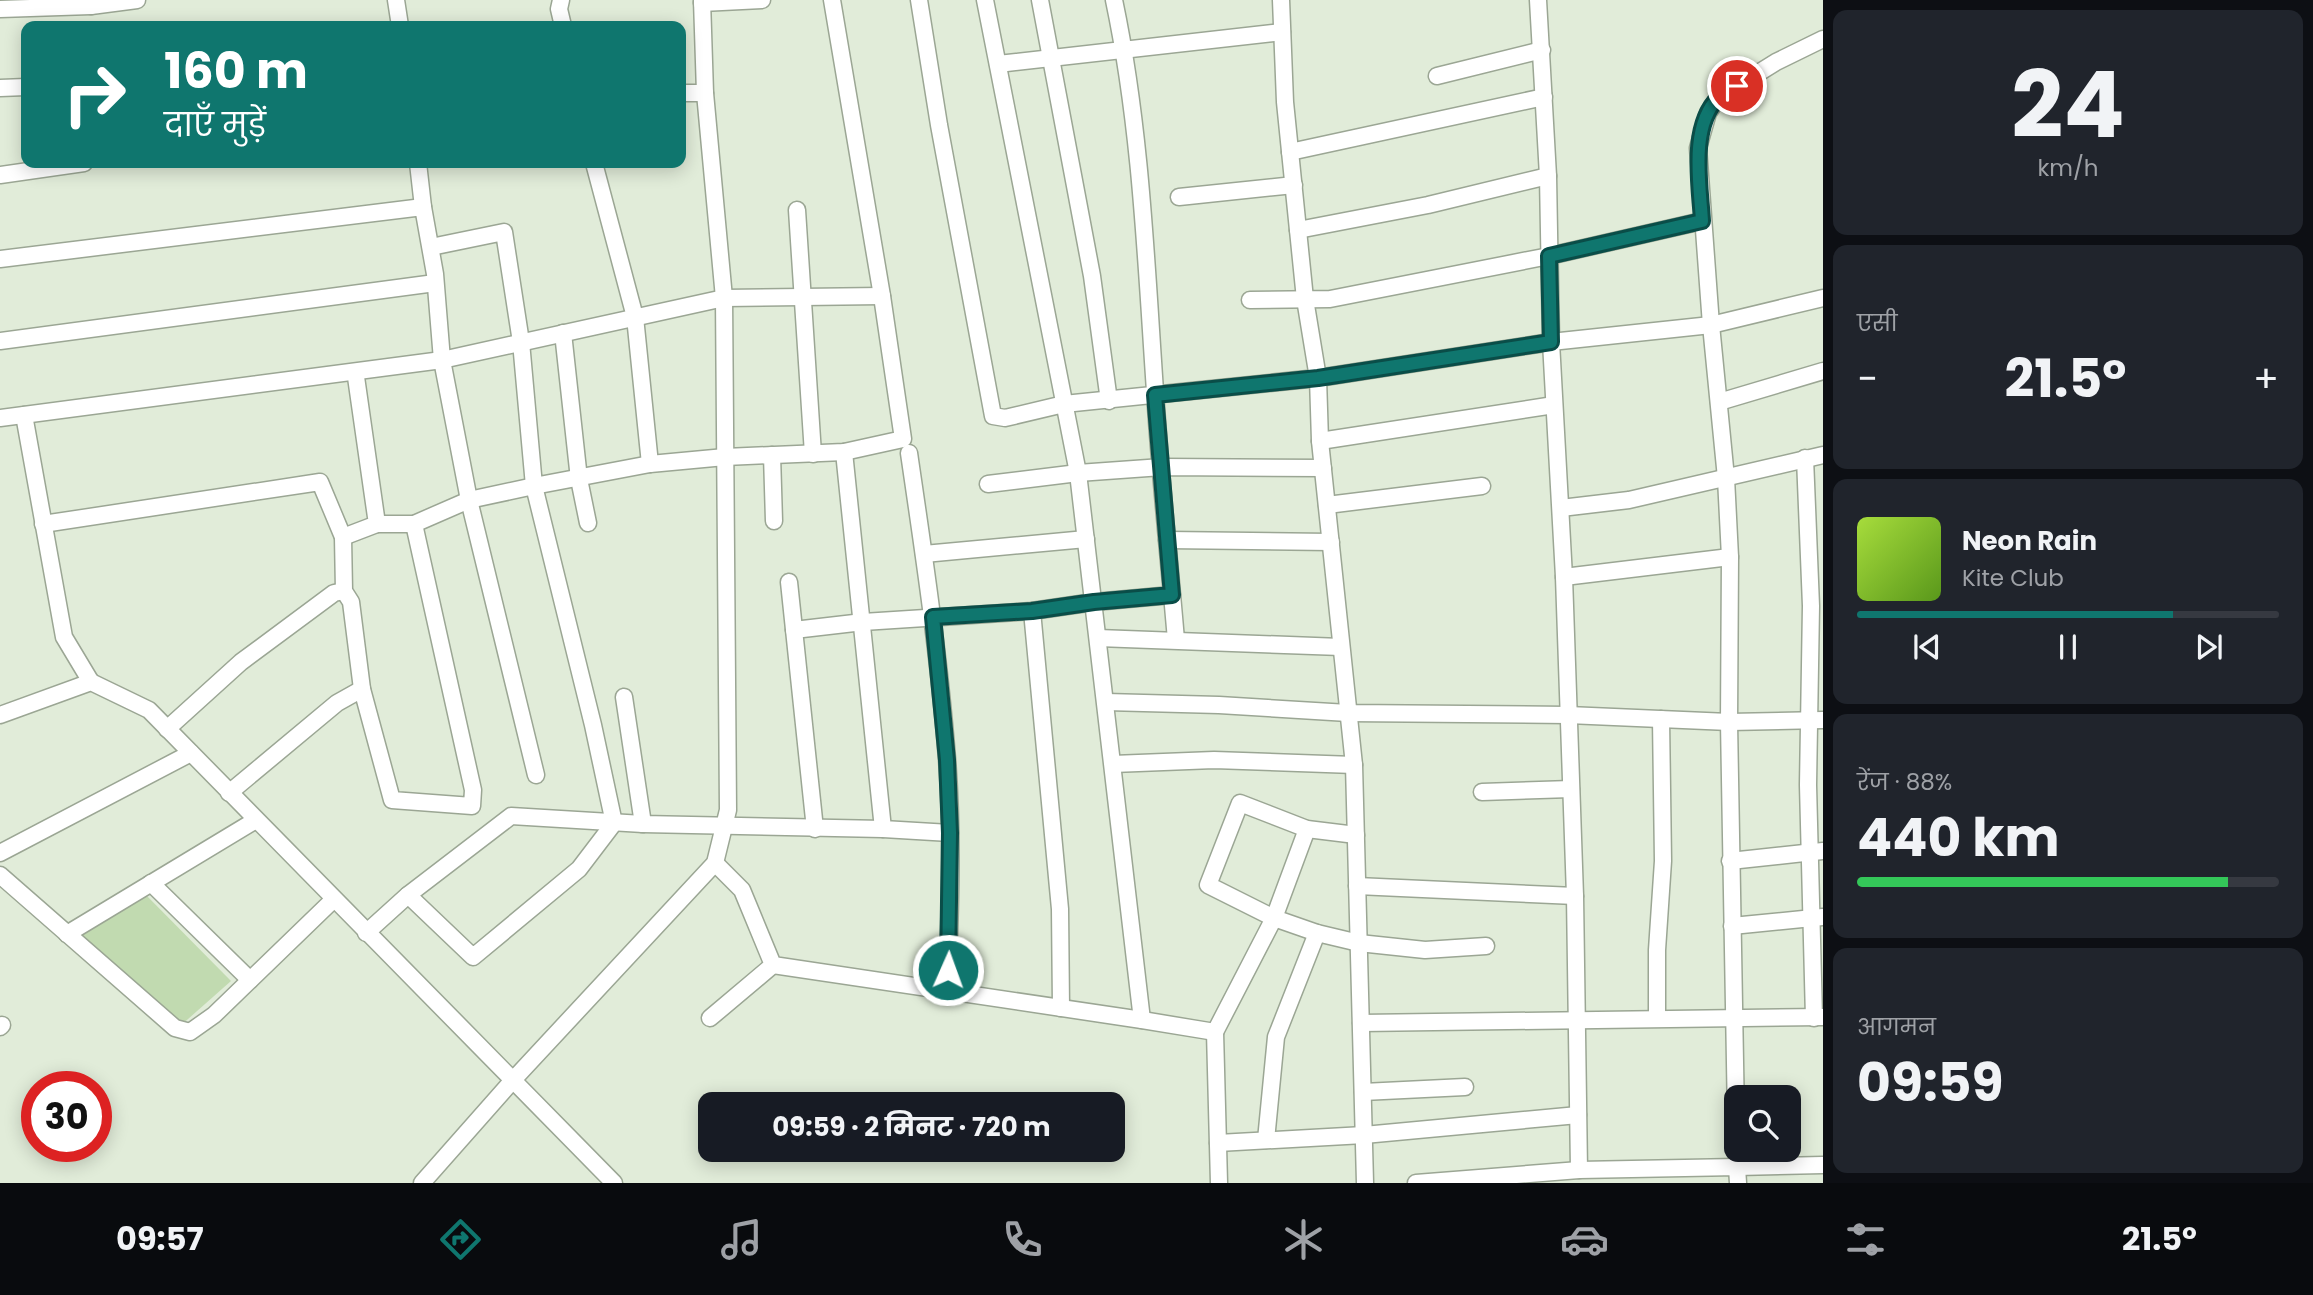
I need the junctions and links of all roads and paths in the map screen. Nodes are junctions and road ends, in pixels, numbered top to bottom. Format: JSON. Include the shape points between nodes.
{"nodes":[{"id":1,"x":137,"y":0,"type":"edge"},
{"id":2,"x":396,"y":0,"type":"edge"},
{"id":3,"x":562,"y":0,"type":"edge"},
{"id":4,"x":762,"y":0,"type":"edge"},
{"id":5,"x":832,"y":0,"type":"edge"},
{"id":6,"x":919,"y":0,"type":"edge"},
{"id":7,"x":985,"y":0,"type":"edge"},
{"id":8,"x":1040,"y":0,"type":"edge"},
{"id":9,"x":1114,"y":0,"type":"edge"},
{"id":10,"x":1281,"y":0,"type":"edge"},
{"id":11,"x":1538,"y":0,"type":"edge"},
{"id":12,"x":702,"y":1,"type":"edge"},
{"id":13,"x":91,"y":3,"type":"edge"},
{"id":14,"x":0,"y":9,"type":"edge"},
{"id":15,"x":399,"y":21,"type":"edge"},
{"id":16,"x":562,"y":21,"type":"edge"},
{"id":17,"x":1282,"y":33,"type":"junction"},
{"id":18,"x":1823,"y":39,"type":"edge"},
{"id":19,"x":1542,"y":50,"type":"junction"},
{"id":20,"x":1125,"y":51,"type":"junction"},
{"id":21,"x":1050,"y":59,"type":"junction"},
{"id":22,"x":998,"y":64,"type":"junction"},
{"id":23,"x":1437,"y":76,"type":"dead end"},
{"id":24,"x":21,"y":87,"type":"edge"},
{"id":25,"x":0,"y":88,"type":"edge"},
{"id":26,"x":686,"y":93,"type":"edge"},
{"id":27,"x":705,"y":93,"type":"junction"},
{"id":28,"x":1544,"y":97,"type":"junction"},
{"id":29,"x":1290,"y":152,"type":"junction"},
{"id":30,"x":49,"y":168,"type":"edge"},
{"id":31,"x":419,"y":168,"type":"edge"},
{"id":32,"x":595,"y":168,"type":"edge"},
{"id":33,"x":0,"y":175,"type":"edge"},
{"id":34,"x":1548,"y":176,"type":"junction"},
{"id":35,"x":1293,"y":185,"type":"junction"},
{"id":36,"x":1179,"y":197,"type":"dead end"},
{"id":37,"x":423,"y":207,"type":"junction"},
{"id":38,"x":797,"y":209,"type":"dead end"},
{"id":39,"x":1702,"y":221,"type":"junction"},
{"id":40,"x":1298,"y":230,"type":"junction"},
{"id":41,"x":430,"y":247,"type":"junction"},
{"id":42,"x":1549,"y":256,"type":"junction"},
{"id":43,"x":0,"y":259,"type":"edge"},
{"id":44,"x":435,"y":283,"type":"junction"},
{"id":45,"x":882,"y":296,"type":"junction"},
{"id":46,"x":724,"y":298,"type":"junction"},
{"id":47,"x":804,"y":298,"type":"junction"},
{"id":48,"x":1823,"y":298,"type":"edge"},
{"id":49,"x":1305,"y":299,"type":"junction"},
{"id":50,"x":1250,"y":300,"type":"dead end"},
{"id":51,"x":635,"y":317,"type":"junction"},
{"id":52,"x":1711,"y":325,"type":"junction"},
{"id":53,"x":563,"y":333,"type":"junction"},
{"id":54,"x":0,"y":341,"type":"edge"},
{"id":55,"x":521,"y":342,"type":"junction"},
{"id":56,"x":1551,"y":342,"type":"junction"},
{"id":57,"x":442,"y":360,"type":"junction"},
{"id":58,"x":1823,"y":371,"type":"edge"},
{"id":59,"x":356,"y":377,"type":"dead end"},
{"id":60,"x":1318,"y":378,"type":"junction"},
{"id":61,"x":1155,"y":395,"type":"junction"},
{"id":62,"x":1109,"y":401,"type":"junction"},
{"id":63,"x":1719,"y":402,"type":"junction"},
{"id":64,"x":1065,"y":404,"type":"junction"},
{"id":65,"x":1554,"y":405,"type":"junction"},
{"id":66,"x":24,"y":415,"type":"junction"},
{"id":67,"x":0,"y":418,"type":"edge"},
{"id":68,"x":1320,"y":442,"type":"junction"},
{"id":69,"x":844,"y":452,"type":"junction"},
{"id":70,"x":909,"y":453,"type":"dead end"},
{"id":71,"x":813,"y":454,"type":"junction"},
{"id":72,"x":772,"y":455,"type":"junction"},
{"id":73,"x":1823,"y":455,"type":"edge"},
{"id":74,"x":725,"y":457,"type":"junction"},
{"id":75,"x":1805,"y":458,"type":"junction"},
{"id":76,"x":650,"y":464,"type":"junction"},
{"id":77,"x":1162,"y":467,"type":"junction"},
{"id":78,"x":1323,"y":468,"type":"junction"},
{"id":79,"x":1078,"y":473,"type":"junction"},
{"id":80,"x":1726,"y":478,"type":"junction"},
{"id":81,"x":579,"y":479,"type":"junction"},
{"id":82,"x":988,"y":484,"type":"dead end"},
{"id":83,"x":534,"y":486,"type":"junction"},
{"id":84,"x":1482,"y":486,"type":"dead end"},
{"id":85,"x":469,"y":500,"type":"junction"},
{"id":86,"x":1327,"y":505,"type":"junction"},
{"id":87,"x":1561,"y":508,"type":"junction"},
{"id":88,"x":774,"y":521,"type":"dead end"},
{"id":89,"x":588,"y":523,"type":"dead end"},
{"id":90,"x":43,"y":524,"type":"junction"},
{"id":91,"x":377,"y":524,"type":"junction"},
{"id":92,"x":414,"y":524,"type":"junction"},
{"id":93,"x":342,"y":537,"type":"junction"},
{"id":94,"x":1086,"y":539,"type":"junction"},
{"id":95,"x":1167,"y":540,"type":"junction"},
{"id":96,"x":1331,"y":542,"type":"junction"},
{"id":97,"x":924,"y":554,"type":"junction"},
{"id":98,"x":1730,"y":558,"type":"junction"},
{"id":99,"x":1564,"y":577,"type":"junction"},
{"id":100,"x":789,"y":582,"type":"dead end"},
{"id":101,"x":344,"y":591,"type":"junction"},
{"id":102,"x":1172,"y":595,"type":"junction"},
{"id":103,"x":1094,"y":602,"type":"junction"},
{"id":104,"x":1032,"y":611,"type":"junction"},
{"id":105,"x":933,"y":617,"type":"junction"},
{"id":106,"x":863,"y":622,"type":"junction"},
{"id":107,"x":794,"y":630,"type":"junction"},
{"id":108,"x":1098,"y":638,"type":"junction"},
{"id":109,"x":1176,"y":640,"type":"junction"},
{"id":110,"x":1341,"y":647,"type":"junction"},
{"id":111,"x":91,"y":682,"type":"junction"},
{"id":112,"x":362,"y":689,"type":"junction"},
{"id":113,"x":624,"y":697,"type":"dead end"},
{"id":114,"x":1106,"y":702,"type":"junction"},
{"id":115,"x":1348,"y":713,"type":"junction"},
{"id":116,"x":0,"y":715,"type":"edge"},
{"id":117,"x":1568,"y":715,"type":"junction"},
{"id":118,"x":1661,"y":719,"type":"junction"},
{"id":119,"x":1816,"y":720,"type":"edge"},
{"id":120,"x":1729,"y":722,"type":"junction"},
{"id":121,"x":167,"y":729,"type":"junction"},
{"id":122,"x":191,"y":753,"type":"junction"},
{"id":123,"x":1113,"y":764,"type":"junction"},
{"id":124,"x":1354,"y":765,"type":"junction"},
{"id":125,"x":536,"y":775,"type":"dead end"},
{"id":126,"x":1815,"y":785,"type":"edge"},
{"id":127,"x":1571,"y":789,"type":"junction"},
{"id":128,"x":1482,"y":792,"type":"dead end"},
{"id":129,"x":229,"y":793,"type":"junction"},
{"id":130,"x":256,"y":820,"type":"junction"},
{"id":131,"x":614,"y":823,"type":"junction"},
{"id":132,"x":643,"y":824,"type":"junction"},
{"id":133,"x":724,"y":827,"type":"junction"},
{"id":134,"x":815,"y":829,"type":"junction"},
{"id":135,"x":883,"y":829,"type":"junction"},
{"id":136,"x":1307,"y":829,"type":"junction"},
{"id":137,"x":950,"y":833,"type":"junction"},
{"id":138,"x":1356,"y":835,"type":"junction"},
{"id":139,"x":1817,"y":852,"type":"edge"},
{"id":140,"x":0,"y":853,"type":"edge"},
{"id":141,"x":1730,"y":861,"type":"junction"},
{"id":142,"x":715,"y":863,"type":"junction"},
{"id":143,"x":0,"y":875,"type":"edge"},
{"id":144,"x":151,"y":883,"type":"junction"},
{"id":145,"x":1357,"y":886,"type":"junction"},
{"id":146,"x":408,"y":895,"type":"junction"},
{"id":147,"x":1575,"y":896,"type":"junction"},
{"id":148,"x":333,"y":900,"type":"junction"},
{"id":149,"x":1818,"y":917,"type":"edge"},
{"id":150,"x":1274,"y":918,"type":"junction"},
{"id":151,"x":1732,"y":926,"type":"junction"},
{"id":152,"x":366,"y":933,"type":"junction"},
{"id":153,"x":1317,"y":933,"type":"junction"},
{"id":154,"x":67,"y":934,"type":"junction"},
{"id":155,"x":1359,"y":943,"type":"junction"},
{"id":156,"x":1486,"y":946,"type":"dead end"},
{"id":157,"x":773,"y":965,"type":"junction"},
{"id":158,"x":250,"y":980,"type":"junction"},
{"id":159,"x":947,"y":992,"type":"junction"},
{"id":160,"x":1061,"y":1008,"type":"junction"},
{"id":161,"x":1819,"y":1017,"type":"edge"},
{"id":162,"x":710,"y":1018,"type":"dead end"},
{"id":163,"x":1657,"y":1018,"type":"junction"},
{"id":164,"x":1142,"y":1020,"type":"junction"},
{"id":165,"x":1575,"y":1020,"type":"junction"},
{"id":166,"x":1734,"y":1020,"type":"junction"},
{"id":167,"x":1361,"y":1024,"type":"junction"},
{"id":168,"x":1215,"y":1032,"type":"junction"},
{"id":169,"x":513,"y":1080,"type":"junction"},
{"id":170,"x":1735,"y":1085,"type":"edge"},
{"id":171,"x":1465,"y":1087,"type":"dead end"},
{"id":172,"x":1363,"y":1092,"type":"junction"},
{"id":173,"x":1578,"y":1115,"type":"junction"},
{"id":174,"x":1364,"y":1135,"type":"junction"},
{"id":175,"x":1266,"y":1140,"type":"junction"},
{"id":176,"x":1218,"y":1143,"type":"junction"},
{"id":177,"x":1823,"y":1165,"type":"edge"},
{"id":178,"x":1579,"y":1170,"type":"junction"},
{"id":179,"x":1737,"y":1175,"type":"edge"},
{"id":180,"x":422,"y":1183,"type":"edge"},
{"id":181,"x":614,"y":1183,"type":"edge"},
{"id":182,"x":1219,"y":1183,"type":"edge"},
{"id":183,"x":1365,"y":1183,"type":"edge"},
{"id":184,"x":1416,"y":1183,"type":"edge"}],
"edges":[{"from":1,"to":13,"type":"street"},
{"from":2,"to":15,"type":"street"},
{"from":3,"to":16,"type":"street"},
{"from":4,"to":12,"type":"street"},
{"from":5,"to":45,"type":"street"},
{"from":6,"to":64,"type":"street","via":[[993,416],[1005,418]]},
{"from":7,"to":22,"type":"street"},
{"from":8,"to":21,"type":"street"},
{"from":9,"to":20,"type":"street"},
{"from":10,"to":17,"type":"street"},
{"from":11,"to":19,"type":"street"},
{"from":12,"to":27,"type":"street"},
{"from":13,"to":14,"type":"street"},
{"from":17,"to":20,"type":"street"},
{"from":17,"to":29,"type":"street"},
{"from":18,"to":39,"type":"street","via":[[1718,98],[1708,113],[1698,148]]},
{"from":19,"to":23,"type":"street"},
{"from":19,"to":28,"type":"street"},
{"from":20,"to":21,"type":"street"},
{"from":20,"to":61,"type":"street","via":[[1144,227]]},
{"from":21,"to":22,"type":"street"},
{"from":21,"to":62,"type":"street","via":[[1092,276]]},
{"from":22,"to":64,"type":"street"},
{"from":24,"to":25,"type":"street"},
{"from":26,"to":27,"type":"street"},
{"from":27,"to":46,"type":"street"},
{"from":28,"to":29,"type":"street"},
{"from":28,"to":34,"type":"street"},
{"from":29,"to":35,"type":"street"},
{"from":30,"to":33,"type":"street"},
{"from":31,"to":37,"type":"street"},
{"from":32,"to":51,"type":"street"},
{"from":34,"to":40,"type":"street"},
{"from":34,"to":42,"type":"street"},
{"from":35,"to":36,"type":"street"},
{"from":35,"to":40,"type":"street"},
{"from":37,"to":41,"type":"street"},
{"from":37,"to":43,"type":"street"},
{"from":38,"to":47,"type":"street"},
{"from":39,"to":42,"type":"street"},
{"from":39,"to":52,"type":"street"},
{"from":40,"to":49,"type":"street"},
{"from":41,"to":44,"type":"street"},
{"from":41,"to":55,"type":"street","via":[[504,232]]},
{"from":42,"to":49,"type":"street","via":[[1330,299]]},
{"from":42,"to":56,"type":"street"},
{"from":44,"to":54,"type":"street"},
{"from":44,"to":57,"type":"street"},
{"from":45,"to":47,"type":"street"},
{"from":45,"to":69,"type":"street","via":[[903,439]]},
{"from":46,"to":47,"type":"street"},
{"from":46,"to":51,"type":"street"},
{"from":46,"to":74,"type":"street"},
{"from":47,"to":71,"type":"street"},
{"from":48,"to":52,"type":"street"},
{"from":49,"to":50,"type":"street"},
{"from":49,"to":60,"type":"street"},
{"from":51,"to":53,"type":"street"},
{"from":51,"to":76,"type":"street"},
{"from":52,"to":56,"type":"street"},
{"from":52,"to":63,"type":"street"},
{"from":53,"to":55,"type":"street"},
{"from":53,"to":81,"type":"street"},
{"from":55,"to":57,"type":"street"},
{"from":55,"to":83,"type":"street"},
{"from":56,"to":60,"type":"street"},
{"from":56,"to":65,"type":"street"},
{"from":57,"to":66,"type":"street"},
{"from":57,"to":85,"type":"street"},
{"from":58,"to":63,"type":"street"},
{"from":59,"to":91,"type":"street"},
{"from":60,"to":61,"type":"street"},
{"from":60,"to":68,"type":"street"},
{"from":61,"to":62,"type":"street"},
{"from":61,"to":77,"type":"street"},
{"from":62,"to":64,"type":"street"},
{"from":63,"to":80,"type":"street"},
{"from":64,"to":79,"type":"street"},
{"from":65,"to":68,"type":"street"},
{"from":65,"to":87,"type":"street"},
{"from":66,"to":67,"type":"street"},
{"from":66,"to":90,"type":"street"},
{"from":68,"to":78,"type":"street"},
{"from":69,"to":71,"type":"street"},
{"from":69,"to":106,"type":"street"},
{"from":70,"to":97,"type":"street"},
{"from":71,"to":72,"type":"street"},
{"from":72,"to":74,"type":"street"},
{"from":72,"to":88,"type":"street"},
{"from":73,"to":75,"type":"street"},
{"from":74,"to":76,"type":"street"},
{"from":74,"to":133,"type":"street","via":[[728,810]]},
{"from":75,"to":80,"type":"street"},
{"from":75,"to":119,"type":"street"},
{"from":76,"to":81,"type":"street"},
{"from":77,"to":78,"type":"street"},
{"from":77,"to":79,"type":"street"},
{"from":77,"to":95,"type":"street"},
{"from":78,"to":86,"type":"street"},
{"from":79,"to":82,"type":"street"},
{"from":79,"to":94,"type":"street"},
{"from":80,"to":87,"type":"street","via":[[1629,500]]},
{"from":80,"to":98,"type":"street"},
{"from":81,"to":83,"type":"street"},
{"from":81,"to":89,"type":"street"},
{"from":83,"to":85,"type":"street"},
{"from":83,"to":131,"type":"street"},
{"from":84,"to":86,"type":"street"},
{"from":85,"to":92,"type":"street"},
{"from":85,"to":125,"type":"street"},
{"from":86,"to":96,"type":"street"},
{"from":87,"to":99,"type":"street"},
{"from":90,"to":93,"type":"street","via":[[320,482]]},
{"from":90,"to":111,"type":"street","via":[[64,637]]},
{"from":91,"to":92,"type":"street"},
{"from":91,"to":93,"type":"street"},
{"from":92,"to":112,"type":"street","via":[[473,790],[472,806],[393,800]]},
{"from":93,"to":101,"type":"street"},
{"from":94,"to":97,"type":"street"},
{"from":94,"to":103,"type":"street"},
{"from":95,"to":96,"type":"street"},
{"from":95,"to":102,"type":"street"},
{"from":96,"to":110,"type":"street"},
{"from":97,"to":105,"type":"street"},
{"from":98,"to":99,"type":"street"},
{"from":98,"to":120,"type":"street"},
{"from":99,"to":117,"type":"street"},
{"from":100,"to":107,"type":"street"},
{"from":101,"to":112,"type":"street","via":[[351,602]]},
{"from":101,"to":121,"type":"street","via":[[334,593],[241,662]]},
{"from":102,"to":103,"type":"street"},
{"from":102,"to":109,"type":"street"},
{"from":103,"to":104,"type":"street"},
{"from":103,"to":108,"type":"street"},
{"from":104,"to":105,"type":"street"},
{"from":104,"to":160,"type":"street","via":[[1060,909]]},
{"from":105,"to":106,"type":"street"},
{"from":105,"to":137,"type":"street"},
{"from":106,"to":107,"type":"street"},
{"from":106,"to":135,"type":"street"},
{"from":107,"to":134,"type":"street"},
{"from":108,"to":109,"type":"street"},
{"from":108,"to":114,"type":"street"},
{"from":109,"to":110,"type":"street"},
{"from":110,"to":115,"type":"street"},
{"from":111,"to":116,"type":"street"},
{"from":111,"to":121,"type":"street","via":[[149,710]]},
{"from":112,"to":129,"type":"street","via":[[337,703]]},
{"from":113,"to":132,"type":"street"},
{"from":114,"to":115,"type":"street"},
{"from":114,"to":123,"type":"street"},
{"from":115,"to":117,"type":"street"},
{"from":115,"to":124,"type":"street"},
{"from":117,"to":118,"type":"street"},
{"from":117,"to":127,"type":"street"},
{"from":118,"to":120,"type":"street"},
{"from":118,"to":163,"type":"street","via":[[1663,861]]},
{"from":119,"to":120,"type":"street"},
{"from":119,"to":126,"type":"street"},
{"from":120,"to":141,"type":"street"},
{"from":121,"to":122,"type":"street"},
{"from":122,"to":129,"type":"street"},
{"from":122,"to":140,"type":"street"},
{"from":123,"to":124,"type":"street","via":[[1214,760]]},
{"from":123,"to":164,"type":"street"},
{"from":124,"to":138,"type":"street"},
{"from":126,"to":139,"type":"street"},
{"from":127,"to":128,"type":"street"},
{"from":127,"to":147,"type":"street"},
{"from":129,"to":130,"type":"street"},
{"from":130,"to":144,"type":"street"},
{"from":130,"to":148,"type":"street"},
{"from":131,"to":132,"type":"street"},
{"from":131,"to":146,"type":"street","via":[[511,816]]},
{"from":131,"to":146,"type":"street","via":[[579,869],[473,957]]},
{"from":132,"to":133,"type":"street"},
{"from":133,"to":134,"type":"street"},
{"from":133,"to":142,"type":"street"},
{"from":134,"to":135,"type":"street"},
{"from":135,"to":137,"type":"street"},
{"from":136,"to":138,"type":"street"},
{"from":136,"to":150,"type":"street"},
{"from":136,"to":150,"type":"street","via":[[1240,803],[1208,884]]},
{"from":137,"to":159,"type":"street"},
{"from":138,"to":145,"type":"street"},
{"from":139,"to":141,"type":"street"},
{"from":139,"to":149,"type":"street"},
{"from":141,"to":151,"type":"street"},
{"from":142,"to":157,"type":"street","via":[[742,890]]},
{"from":142,"to":169,"type":"street"},
{"from":143,"to":154,"type":"street"},
{"from":144,"to":154,"type":"street"},
{"from":144,"to":158,"type":"street"},
{"from":145,"to":147,"type":"street"},
{"from":145,"to":155,"type":"street"},
{"from":146,"to":152,"type":"street"},
{"from":147,"to":165,"type":"street"},
{"from":148,"to":152,"type":"street"},
{"from":148,"to":158,"type":"street"},
{"from":149,"to":151,"type":"street"},
{"from":149,"to":161,"type":"street"},
{"from":150,"to":153,"type":"street"},
{"from":150,"to":168,"type":"street"},
{"from":151,"to":166,"type":"street"},
{"from":152,"to":169,"type":"street"},
{"from":153,"to":155,"type":"street"},
{"from":153,"to":175,"type":"street","via":[[1276,1037]]},
{"from":154,"to":158,"type":"street","via":[[174,1028],[190,1032]]},
{"from":155,"to":156,"type":"street","via":[[1425,950]]},
{"from":155,"to":167,"type":"street"},
{"from":157,"to":159,"type":"street"},
{"from":157,"to":162,"type":"street"},
{"from":159,"to":160,"type":"street"},
{"from":160,"to":164,"type":"street"},
{"from":161,"to":166,"type":"street"},
{"from":163,"to":165,"type":"street"},
{"from":163,"to":166,"type":"street"},
{"from":164,"to":168,"type":"street"},
{"from":165,"to":167,"type":"street"},
{"from":165,"to":173,"type":"street"},
{"from":166,"to":170,"type":"street"},
{"from":167,"to":172,"type":"street"},
{"from":168,"to":176,"type":"street"},
{"from":169,"to":180,"type":"street"},
{"from":169,"to":181,"type":"street"},
{"from":171,"to":172,"type":"street"},
{"from":172,"to":174,"type":"street"},
{"from":173,"to":174,"type":"street"},
{"from":173,"to":178,"type":"street"},
{"from":174,"to":175,"type":"street"},
{"from":174,"to":183,"type":"street"},
{"from":175,"to":176,"type":"street"},
{"from":176,"to":182,"type":"street"},
{"from":177,"to":179,"type":"street"},
{"from":178,"to":179,"type":"street"},
{"from":178,"to":184,"type":"street"}]}
